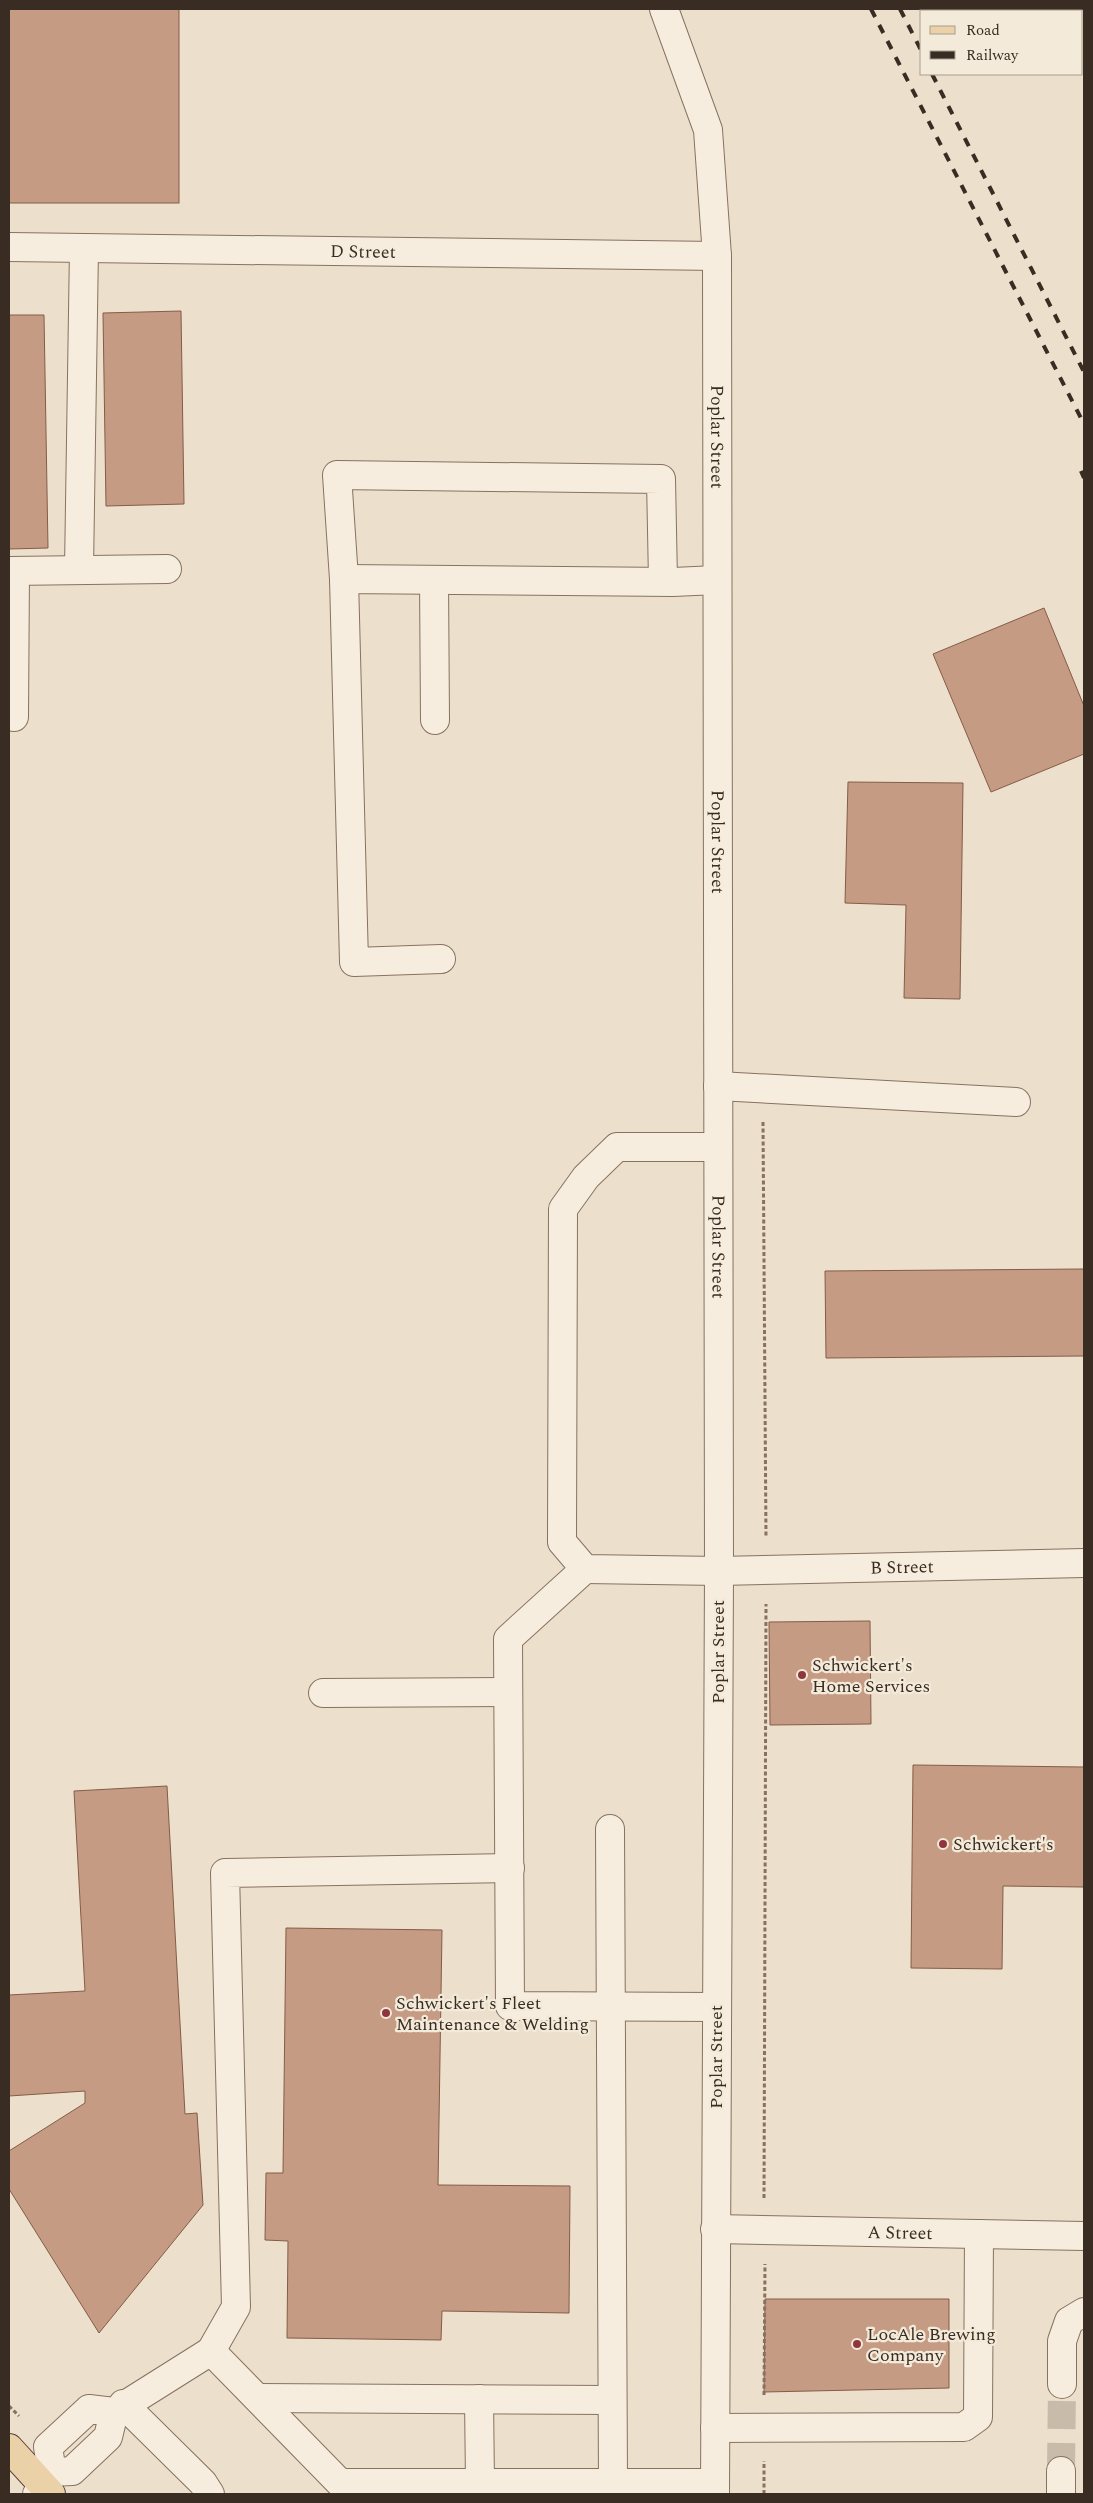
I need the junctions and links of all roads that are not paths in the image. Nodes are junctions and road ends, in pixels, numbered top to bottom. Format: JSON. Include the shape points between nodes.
{"nodes":[{"id":1,"x":664,"y":9,"type":"edge"},
{"id":2,"x":9,"y":247,"type":"edge"},
{"id":3,"x":84,"y":248,"type":"junction"},
{"id":4,"x":717,"y":256,"type":"junction"},
{"id":5,"x":167,"y":569,"type":"dead end"},
{"id":6,"x":80,"y":570,"type":"junction"},
{"id":7,"x":12,"y":571,"type":"edge"},
{"id":8,"x":344,"y":578,"type":"junction"},
{"id":9,"x":434,"y":580,"type":"junction"},
{"id":10,"x":717,"y":580,"type":"junction"},
{"id":11,"x":663,"y":581,"type":"junction"},
{"id":12,"x":14,"y":717,"type":"dead end"},
{"id":13,"x":435,"y":720,"type":"dead end"},
{"id":14,"x":441,"y":959,"type":"dead end"},
{"id":15,"x":718,"y":1086,"type":"junction"},
{"id":16,"x":1016,"y":1102,"type":"dead end"},
{"id":17,"x":718,"y":1147,"type":"junction"},
{"id":18,"x":1084,"y":1563,"type":"edge"},
{"id":19,"x":586,"y":1569,"type":"junction"},
{"id":20,"x":719,"y":1570,"type":"junction"},
{"id":21,"x":508,"y":1692,"type":"junction"},
{"id":22,"x":322,"y":1693,"type":"dead end"},
{"id":23,"x":610,"y":1829,"type":"dead end"},
{"id":24,"x":510,"y":1868,"type":"junction"},
{"id":25,"x":611,"y":2006,"type":"junction"},
{"id":26,"x":716,"y":2007,"type":"junction"},
{"id":27,"x":715,"y":2229,"type":"junction"},
{"id":28,"x":979,"y":2234,"type":"junction"},
{"id":29,"x":1084,"y":2236,"type":"edge"},
{"id":30,"x":1084,"y":2312,"type":"edge"},
{"id":31,"x":211,"y":2351,"type":"junction"},
{"id":32,"x":1062,"y":2384,"type":"tunnel mouth"},
{"id":33,"x":258,"y":2398,"type":"junction"},
{"id":34,"x":479,"y":2399,"type":"junction"},
{"id":35,"x":612,"y":2400,"type":"junction"},
{"id":36,"x":119,"y":2408,"type":"junction"},
{"id":37,"x":715,"y":2428,"type":"junction"},
{"id":38,"x":9,"y":2448,"type":"edge"},
{"id":39,"x":46,"y":2487,"type":"edge"},
{"id":40,"x":495,"y":2487,"type":"edge"},
{"id":41,"x":598,"y":2487,"type":"edge"},
{"id":42,"x":421,"y":2488,"type":"edge"},
{"id":43,"x":715,"y":2488,"type":"edge"},
{"id":44,"x":335,"y":2489,"type":"edge"},
{"id":45,"x":210,"y":2494,"type":"edge"}],
"edges":[{"from":1,"to":4,"type":"street","name":"Poplar Street","via":[[708,130]]},
{"from":2,"to":3,"type":"street","name":"D Street"},
{"from":3,"to":4,"type":"street","name":"D Street"},
{"from":3,"to":6,"type":"street"},
{"from":4,"to":10,"type":"street","name":"Poplar Street"},
{"from":5,"to":6,"type":"street"},
{"from":6,"to":7,"type":"street"},
{"from":7,"to":12,"type":"street"},
{"from":8,"to":9,"type":"street"},
{"from":8,"to":11,"type":"street","via":[[337,474],[661,479]]},
{"from":8,"to":14,"type":"street","via":[[354,962]]},
{"from":9,"to":11,"type":"street"},
{"from":9,"to":13,"type":"street"},
{"from":10,"to":11,"type":"street"},
{"from":10,"to":15,"type":"street","name":"Poplar Street"},
{"from":15,"to":16,"type":"street"},
{"from":15,"to":17,"type":"street","name":"Poplar Street"},
{"from":17,"to":19,"type":"street","via":[[617,1147],[586,1177],[563,1209],[562,1542]]},
{"from":17,"to":20,"type":"street","name":"Poplar Street"},
{"from":18,"to":20,"type":"street","name":"B Street"},
{"from":19,"to":20,"type":"street","name":"B Street"},
{"from":19,"to":21,"type":"street","via":[[508,1639]]},
{"from":20,"to":26,"type":"street","name":"Poplar Street"},
{"from":21,"to":22,"type":"street"},
{"from":21,"to":24,"type":"street"},
{"from":23,"to":25,"type":"street"},
{"from":24,"to":25,"type":"street","via":[[510,2006]]},
{"from":24,"to":31,"type":"street","via":[[225,1873],[236,2307]]},
{"from":25,"to":26,"type":"street"},
{"from":25,"to":35,"type":"street"},
{"from":26,"to":27,"type":"street","name":"Poplar Street"},
{"from":27,"to":28,"type":"street","name":"A Street"},
{"from":27,"to":37,"type":"street","name":"Poplar Street"},
{"from":28,"to":29,"type":"street","name":"A Street"},
{"from":28,"to":37,"type":"street","via":[[978,2417],[964,2427]]},
{"from":30,"to":32,"type":"street","via":[[1068,2321],[1062,2341]]},
{"from":31,"to":33,"type":"street"},
{"from":31,"to":36,"type":"street"},
{"from":33,"to":34,"type":"street"},
{"from":33,"to":44,"type":"street"},
{"from":34,"to":35,"type":"street"},
{"from":34,"to":40,"type":"street"},
{"from":35,"to":41,"type":"street"},
{"from":36,"to":39,"type":"street","via":[[108,2438],[72,2471]]},
{"from":36,"to":45,"type":"street","via":[[203,2483]]},
{"from":37,"to":43,"type":"street","name":"Poplar Street"},
{"from":38,"to":39,"type":"main road"},
{"from":40,"to":41,"type":"street"},
{"from":40,"to":42,"type":"street"},
{"from":41,"to":43,"type":"street"},
{"from":42,"to":44,"type":"street"}]}
